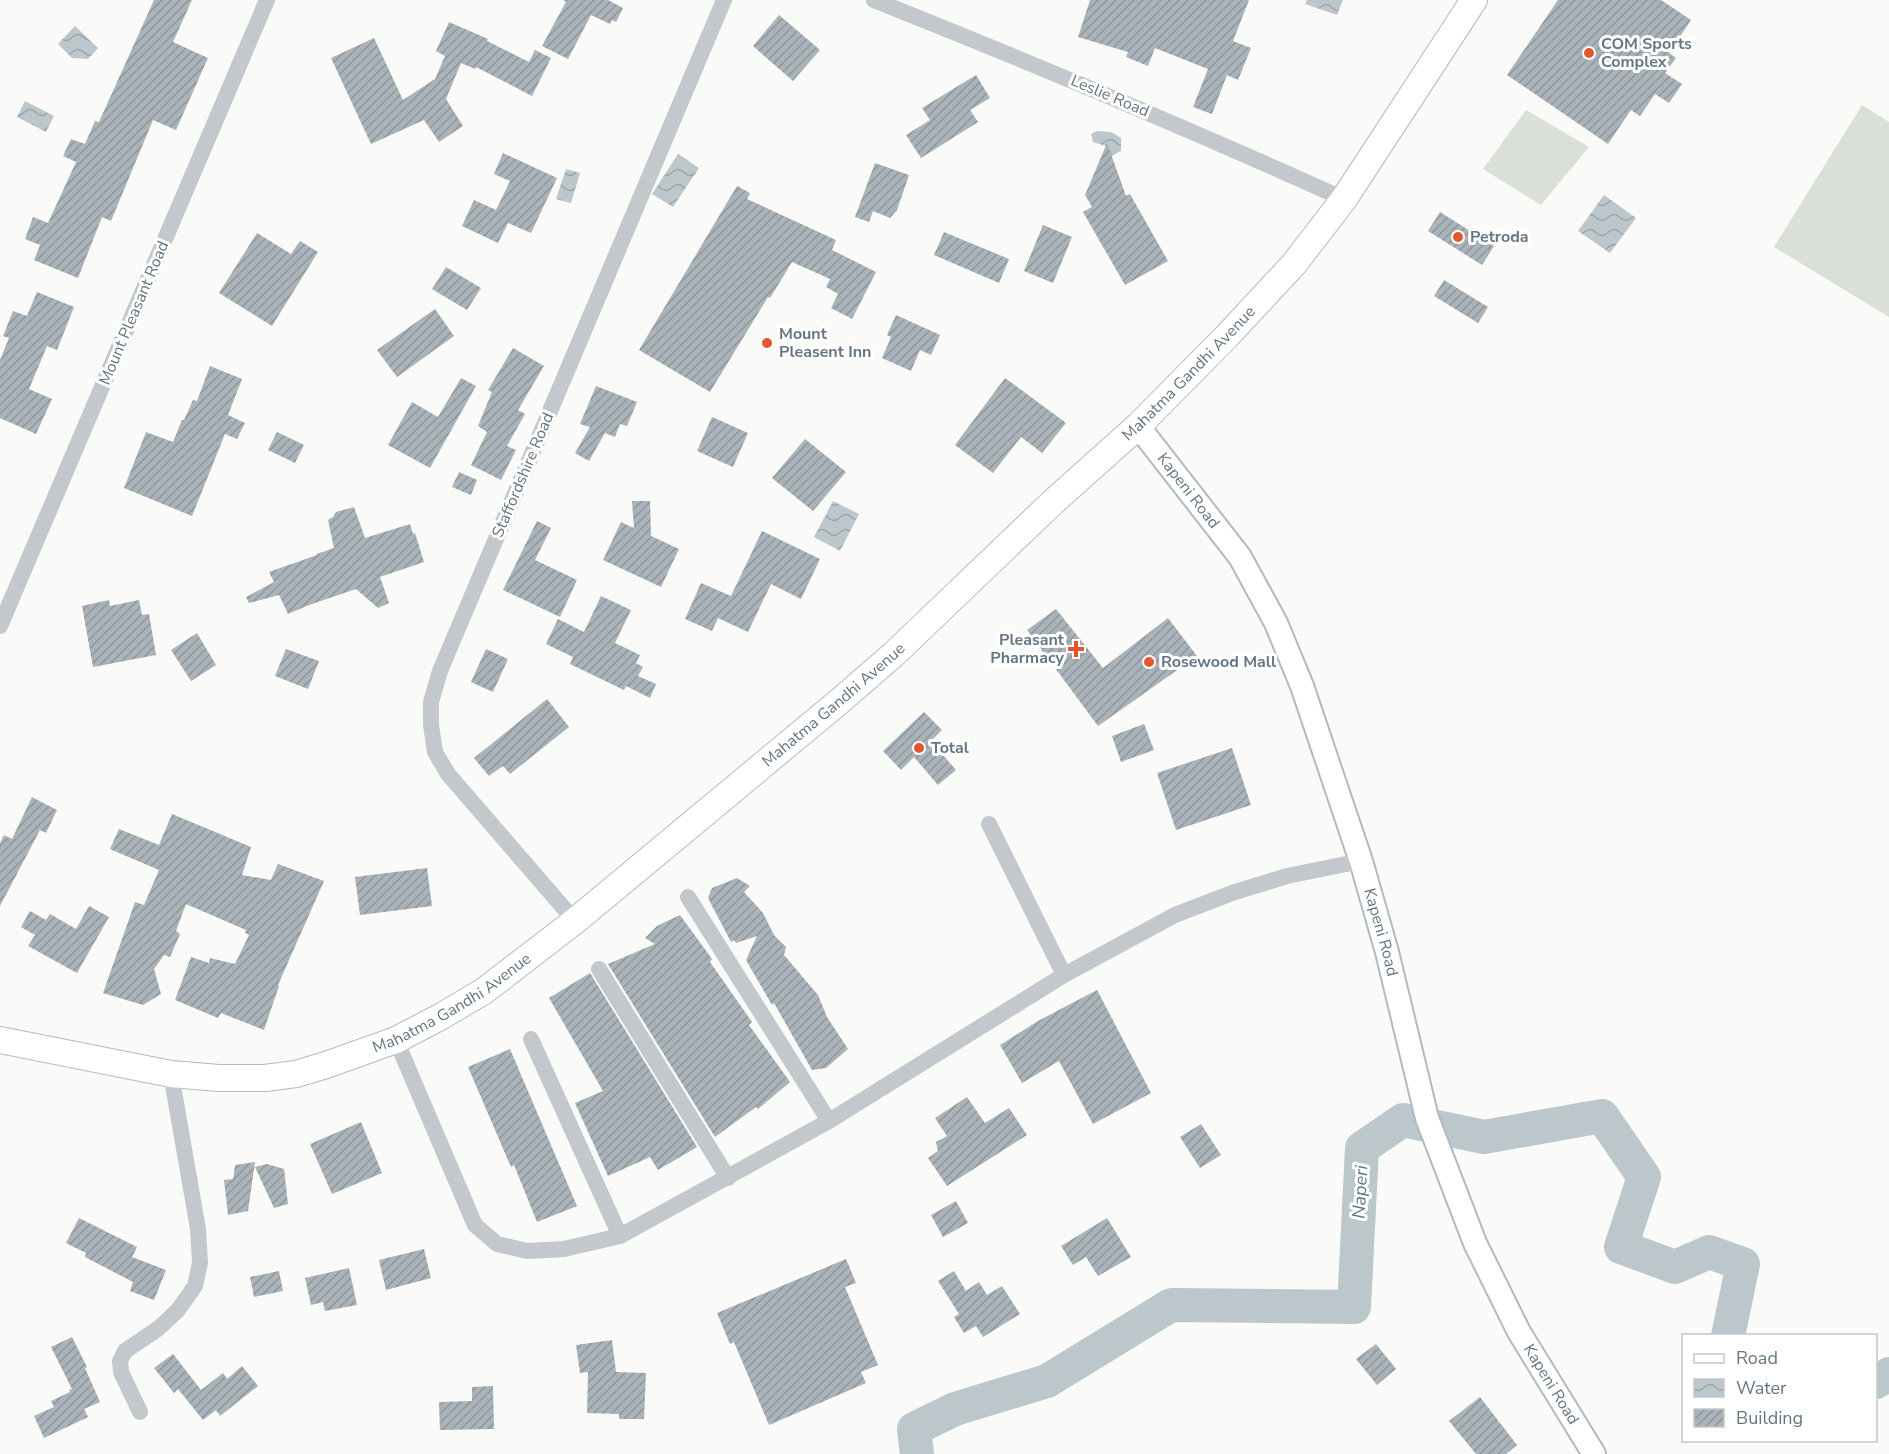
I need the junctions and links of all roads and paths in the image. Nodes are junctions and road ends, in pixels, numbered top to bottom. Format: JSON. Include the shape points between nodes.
{"nodes":[{"id":1,"x":267,"y":0,"type":"edge"},
{"id":2,"x":724,"y":0,"type":"edge"},
{"id":3,"x":874,"y":0,"type":"edge"},
{"id":4,"x":1474,"y":0,"type":"edge"},
{"id":5,"x":1344,"y":199,"type":"junction"},
{"id":6,"x":1138,"y":426,"type":"junction"},
{"id":7,"x":0,"y":626,"type":"edge"},
{"id":8,"x":989,"y":824,"type":"dead end"},
{"id":9,"x":1361,"y":861,"type":"junction"},
{"id":10,"x":688,"y":897,"type":"dead end"},
{"id":11,"x":575,"y":921,"type":"junction"},
{"id":12,"x":600,"y":969,"type":"dead end"},
{"id":13,"x":1064,"y":975,"type":"junction"},
{"id":14,"x":531,"y":1039,"type":"dead end"},
{"id":15,"x":0,"y":1040,"type":"edge"},
{"id":16,"x":396,"y":1040,"type":"junction"},
{"id":17,"x":171,"y":1074,"type":"junction"},
{"id":18,"x":830,"y":1121,"type":"junction"},
{"id":19,"x":728,"y":1178,"type":"junction"},
{"id":20,"x":620,"y":1236,"type":"junction"},
{"id":21,"x":140,"y":1412,"type":"dead end"},
{"id":22,"x":1594,"y":1454,"type":"edge"}],
"edges":[{"from":1,"to":7,"type":"street","name":"Mount Pleasant Road"},
{"from":2,"to":11,"type":"street","name":"Staffordshire Road","via":[[445,660],[431,702],[435,752],[448,774]]},
{"from":3,"to":5,"type":"street","name":"Leslie Road","via":[[1171,122]]},
{"from":4,"to":5,"type":"main road","name":"Mahatma Gandhi Avenue"},
{"from":5,"to":6,"type":"main road","name":"Mahatma Gandhi Avenue","via":[[1294,264]]},
{"from":6,"to":9,"type":"main road","name":"Kapeni Road","via":[[1240,557],[1276,623],[1302,686]]},
{"from":6,"to":11,"type":"main road","name":"Mahatma Gandhi Avenue","via":[[895,653]]},
{"from":8,"to":13,"type":"street"},
{"from":9,"to":13,"type":"street","via":[[1287,876],[1232,893],[1175,915]]},
{"from":9,"to":22,"type":"main road","name":"Kapeni Road","via":[[1427,1118],[1475,1243],[1519,1332]]},
{"from":10,"to":18,"type":"street"},
{"from":11,"to":16,"type":"main road","name":"Mahatma Gandhi Avenue","via":[[484,991]]},
{"from":12,"to":19,"type":"street"},
{"from":13,"to":18,"type":"street"},
{"from":14,"to":20,"type":"street"},
{"from":15,"to":17,"type":"main road","name":"Mahatma Gandhi Avenue"},
{"from":16,"to":17,"type":"main road","name":"Mahatma Gandhi Avenue","via":[[296,1074],[265,1078]]},
{"from":16,"to":20,"type":"street","via":[[476,1225],[497,1244],[527,1251],[564,1249]]},
{"from":17,"to":21,"type":"street","via":[[198,1229],[200,1263],[195,1286],[178,1310],[125,1351],[120,1361],[120,1372]]},
{"from":18,"to":19,"type":"street"},
{"from":19,"to":20,"type":"street"}]}
